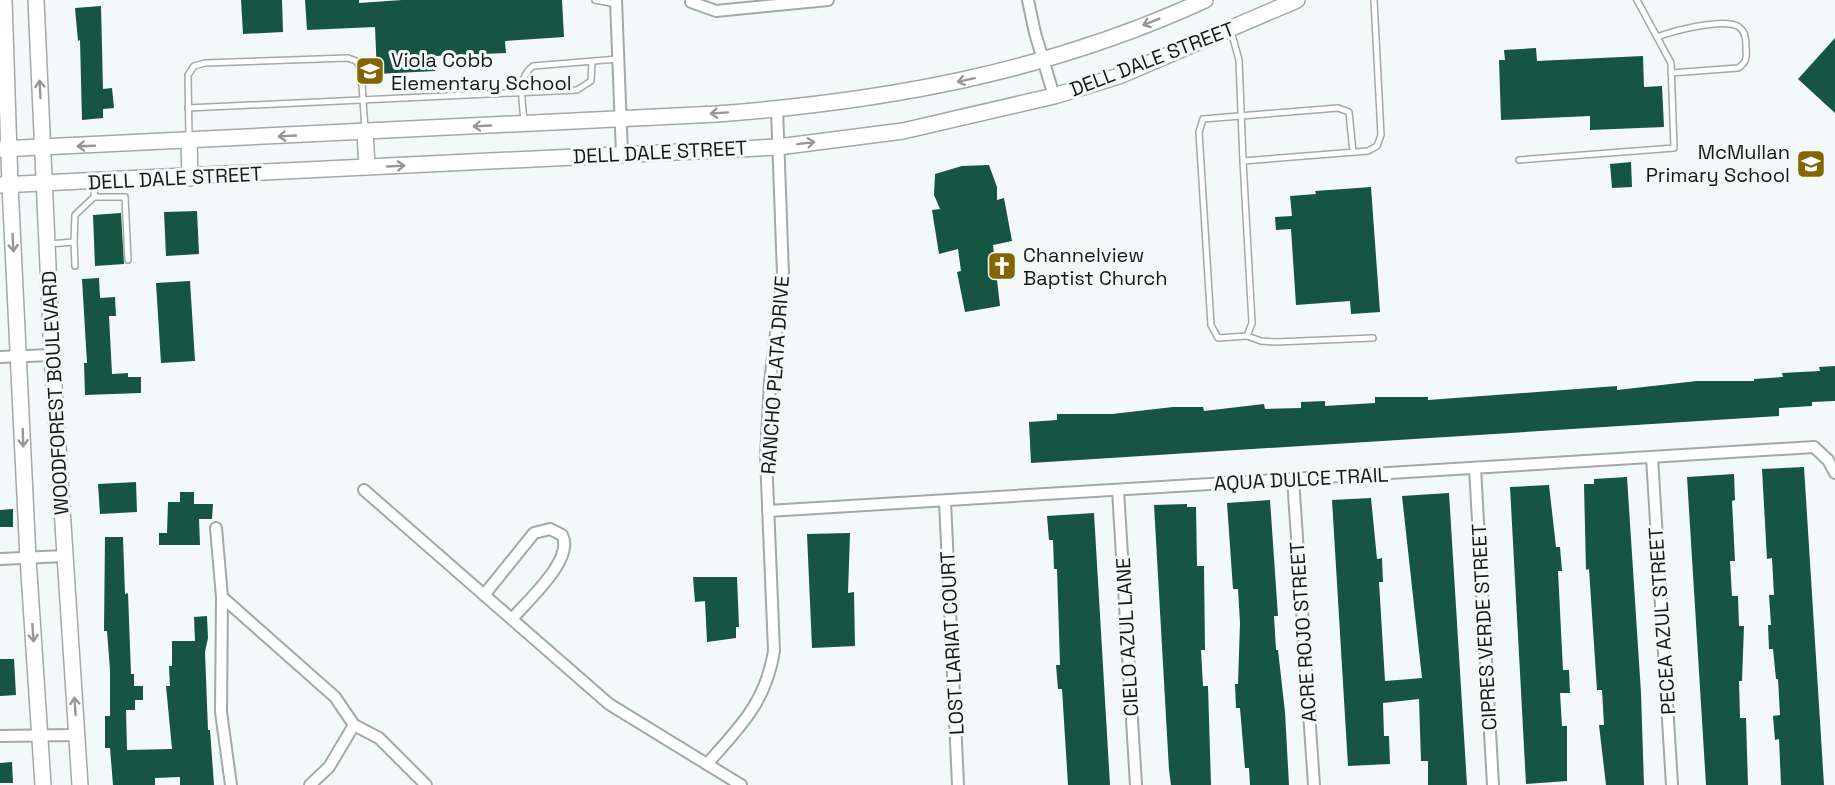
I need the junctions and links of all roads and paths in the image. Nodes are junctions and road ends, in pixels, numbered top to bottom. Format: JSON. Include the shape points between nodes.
{"nodes":[{"id":1,"x":4,"y":0,"type":"edge"},
{"id":2,"x":36,"y":0,"type":"edge"},
{"id":3,"x":595,"y":0,"type":"edge"},
{"id":4,"x":828,"y":0,"type":"edge"},
{"id":5,"x":1028,"y":0,"type":"edge"},
{"id":6,"x":1206,"y":0,"type":"edge"},
{"id":7,"x":1297,"y":0,"type":"edge"},
{"id":8,"x":1374,"y":0,"type":"edge"},
{"id":9,"x":1637,"y":0,"type":"edge"},
{"id":10,"x":616,"y":2,"type":"edge"},
{"id":11,"x":691,"y":2,"type":"dead end"},
{"id":12,"x":1230,"y":30,"type":"junction"},
{"id":13,"x":1657,"y":37,"type":"junction"},
{"id":14,"x":618,"y":59,"type":"junction"},
{"id":15,"x":592,"y":62,"type":"junction"},
{"id":16,"x":1044,"y":62,"type":"junction"},
{"id":17,"x":1671,"y":73,"type":"junction"},
{"id":18,"x":522,"y":91,"type":"junction"},
{"id":19,"x":1054,"y":96,"type":"junction"},
{"id":20,"x":363,"y":100,"type":"junction"},
{"id":21,"x":188,"y":108,"type":"junction"},
{"id":22,"x":777,"y":109,"type":"junction"},
{"id":23,"x":1240,"y":117,"type":"junction"},
{"id":24,"x":621,"y":118,"type":"junction"},
{"id":25,"x":524,"y":123,"type":"junction"},
{"id":26,"x":365,"y":132,"type":"junction"},
{"id":27,"x":189,"y":141,"type":"junction"},
{"id":28,"x":43,"y":147,"type":"junction"},
{"id":29,"x":778,"y":147,"type":"junction"},
{"id":30,"x":4,"y":149,"type":"edge"},
{"id":31,"x":1353,"y":152,"type":"junction"},
{"id":32,"x":622,"y":154,"type":"junction"},
{"id":33,"x":1520,"y":160,"type":"dead end"},
{"id":34,"x":1243,"y":161,"type":"junction"},
{"id":35,"x":367,"y":167,"type":"junction"},
{"id":36,"x":190,"y":178,"type":"junction"},
{"id":37,"x":42,"y":184,"type":"junction"},
{"id":38,"x":5,"y":185,"type":"edge"},
{"id":39,"x":95,"y":190,"type":"junction"},
{"id":40,"x":74,"y":242,"type":"junction"},
{"id":41,"x":46,"y":244,"type":"junction"},
{"id":42,"x":128,"y":260,"type":"dead end"},
{"id":43,"x":75,"y":266,"type":"dead end"},
{"id":44,"x":1246,"y":336,"type":"junction"},
{"id":45,"x":1373,"y":338,"type":"dead end"},
{"id":46,"x":52,"y":355,"type":"junction"},
{"id":47,"x":19,"y":356,"type":"junction"},
{"id":48,"x":0,"y":357,"type":"edge"},
{"id":49,"x":1652,"y":457,"type":"junction"},
{"id":50,"x":1475,"y":468,"type":"junction"},
{"id":51,"x":1835,"y":473,"type":"edge"},
{"id":52,"x":1293,"y":479,"type":"junction"},
{"id":53,"x":364,"y":490,"type":"dead end"},
{"id":54,"x":1118,"y":490,"type":"junction"},
{"id":55,"x":945,"y":501,"type":"junction"},
{"id":56,"x":768,"y":511,"type":"junction"},
{"id":57,"x":216,"y":528,"type":"dead end"},
{"id":58,"x":64,"y":556,"type":"junction"},
{"id":59,"x":28,"y":558,"type":"junction"},
{"id":60,"x":0,"y":559,"type":"edge"},
{"id":61,"x":484,"y":595,"type":"junction"},
{"id":62,"x":222,"y":597,"type":"junction"},
{"id":63,"x":512,"y":619,"type":"junction"},
{"id":64,"x":354,"y":724,"type":"junction"},
{"id":65,"x":40,"y":734,"type":"junction"},
{"id":66,"x":77,"y":735,"type":"junction"},
{"id":67,"x":0,"y":736,"type":"edge"},
{"id":68,"x":707,"y":764,"type":"junction"},
{"id":69,"x":43,"y":785,"type":"edge"},
{"id":70,"x":80,"y":785,"type":"edge"},
{"id":71,"x":231,"y":785,"type":"edge"},
{"id":72,"x":310,"y":785,"type":"edge"},
{"id":73,"x":426,"y":785,"type":"edge"},
{"id":74,"x":741,"y":785,"type":"edge"},
{"id":75,"x":958,"y":785,"type":"edge"},
{"id":76,"x":1136,"y":785,"type":"edge"},
{"id":77,"x":1314,"y":785,"type":"edge"},
{"id":78,"x":1493,"y":785,"type":"edge"},
{"id":79,"x":1672,"y":785,"type":"edge"}],
"edges":[{"from":1,"to":30,"type":"main road","name":"WOODFOREST BOULEVARD"},
{"from":28,"to":2,"type":"main road","name":"WOODFOREST BOULEVARD","one_way":true},
{"from":3,"to":10,"type":"lane"},
{"from":4,"to":11,"type":"street","via":[[716,11]]},
{"from":5,"to":16,"type":"street"},
{"from":6,"to":16,"type":"main road","name":"DELL DALE STREET","one_way":true},
{"from":7,"to":12,"type":"main road","name":"DELL DALE STREET"},
{"from":8,"to":31,"type":"lane","via":[[1381,135],[1377,146]]},
{"from":9,"to":13,"type":"lane"},
{"from":10,"to":14,"type":"street"},
{"from":12,"to":19,"type":"main road","name":"DELL DALE STREET","via":[[1119,76]]},
{"from":12,"to":23,"type":"lane","via":[[1239,60]]},
{"from":13,"to":17,"type":"lane","via":[[1671,63]]},
{"from":13,"to":17,"type":"lane","via":[[1689,28],[1730,25],[1745,33],[1747,56],[1738,68]]},
{"from":14,"to":15,"type":"lane"},
{"from":14,"to":24,"type":"street"},
{"from":15,"to":18,"type":"lane","via":[[532,66],[522,79]]},
{"from":15,"to":18,"type":"lane","via":[[591,81],[577,90]]},
{"from":16,"to":19,"type":"street"},
{"from":16,"to":22,"type":"main road","name":"DELL DALE STREET","one_way":true,"via":[[907,93]]},
{"from":17,"to":33,"type":"lane","via":[[1674,148]]},
{"from":18,"to":20,"type":"lane"},
{"from":18,"to":25,"type":"lane"},
{"from":29,"to":19,"type":"main road","name":"DELL DALE STREET","one_way":true,"via":[[903,131]]},
{"from":20,"to":21,"type":"lane"},
{"from":20,"to":21,"type":"lane","via":[[361,69],[348,58],[205,63],[194,66],[188,75]]},
{"from":20,"to":26,"type":"lane"},
{"from":21,"to":27,"type":"lane"},
{"from":22,"to":24,"type":"main road","name":"DELL DALE STREET","one_way":true},
{"from":22,"to":29,"type":"street","name":"RANCHO PLATA DRIVE"},
{"from":23,"to":31,"type":"lane","via":[[1338,108],[1349,112]]},
{"from":23,"to":34,"type":"lane"},
{"from":23,"to":44,"type":"lane","via":[[1203,119],[1199,132],[1211,325],[1218,338]]},
{"from":24,"to":25,"type":"main road","name":"DELL DALE STREET"},
{"from":24,"to":32,"type":"street"},
{"from":25,"to":26,"type":"main road","name":"DELL DALE STREET","one_way":true},
{"from":26,"to":27,"type":"main road","name":"DELL DALE STREET","one_way":true},
{"from":26,"to":35,"type":"main road"},
{"from":27,"to":28,"type":"main road","name":"DELL DALE STREET","one_way":true},
{"from":27,"to":36,"type":"main road"},
{"from":28,"to":30,"type":"main road","name":"DELL DALE STREET"},
{"from":28,"to":37,"type":"main road","name":"WOODFOREST BOULEVARD"},
{"from":29,"to":32,"type":"main road","name":"DELL DALE STREET"},
{"from":29,"to":56,"type":"street","name":"RANCHO PLATA DRIVE","via":[[783,274],[770,382]]},
{"from":30,"to":38,"type":"main road","name":"WOODFOREST BOULEVARD"},
{"from":31,"to":34,"type":"lane"},
{"from":35,"to":32,"type":"main road","name":"DELL DALE STREET","one_way":true},
{"from":34,"to":44,"type":"lane","via":[[1252,323]]},
{"from":35,"to":36,"type":"main road","name":"DELL DALE STREET"},
{"from":36,"to":39,"type":"main road","name":"DELL DALE STREET"},
{"from":37,"to":38,"type":"main road","name":"DELL DALE STREET"},
{"from":37,"to":39,"type":"main road","name":"DELL DALE STREET"},
{"from":37,"to":41,"type":"main road","name":"WOODFOREST BOULEVARD"},
{"from":38,"to":47,"type":"main road","name":"WOODFOREST BOULEVARD","one_way":true},
{"from":39,"to":40,"type":"lane","via":[[75,215]]},
{"from":39,"to":42,"type":"lane","via":[[125,197]]},
{"from":40,"to":41,"type":"lane"},
{"from":40,"to":43,"type":"lane"},
{"from":41,"to":46,"type":"main road","name":"WOODFOREST BOULEVARD"},
{"from":44,"to":45,"type":"lane","via":[[1261,342]]},
{"from":46,"to":47,"type":"street"},
{"from":46,"to":58,"type":"main road","name":"WOODFOREST BOULEVARD"},
{"from":47,"to":48,"type":"street"},
{"from":47,"to":59,"type":"main road","name":"WOODFOREST BOULEVARD","one_way":true},
{"from":49,"to":50,"type":"street","name":"AQUA DULCE TRAIL"},
{"from":49,"to":51,"type":"street","name":"AQUA DULCE TRAIL","via":[[1814,447]]},
{"from":49,"to":79,"type":"street","name":"PECEA AZUL STREET"},
{"from":50,"to":52,"type":"street","name":"AQUA DULCE TRAIL"},
{"from":50,"to":78,"type":"street","name":"CIPRES VERDE STREET"},
{"from":52,"to":54,"type":"street","name":"AQUA DULCE TRAIL"},
{"from":52,"to":77,"type":"street","name":"ACRE ROJO STREET"},
{"from":53,"to":61,"type":"street"},
{"from":54,"to":55,"type":"street","name":"AQUA DULCE TRAIL"},
{"from":54,"to":76,"type":"street","name":"CIELO AZUL LANE"},
{"from":55,"to":56,"type":"street","name":"AQUA DULCE TRAIL"},
{"from":55,"to":75,"type":"street","name":"LOST LARIAT COURT"},
{"from":56,"to":68,"type":"street","name":"RANCHO PLATA DRIVE","via":[[774,651],[771,674],[749,717]]},
{"from":57,"to":62,"type":"street"},
{"from":58,"to":59,"type":"street"},
{"from":66,"to":58,"type":"main road","name":"WOODFOREST BOULEVARD","one_way":true},
{"from":59,"to":60,"type":"street"},
{"from":59,"to":65,"type":"main road","name":"WOODFOREST BOULEVARD","one_way":true},
{"from":61,"to":63,"type":"street"},
{"from":61,"to":63,"type":"street","via":[[534,533],[557,531],[566,547],[560,562]]},
{"from":62,"to":64,"type":"street","via":[[335,697]]},
{"from":62,"to":71,"type":"street","via":[[221,712]]},
{"from":63,"to":68,"type":"street","via":[[609,705]]},
{"from":64,"to":72,"type":"street","via":[[329,767]]},
{"from":64,"to":73,"type":"street","via":[[379,738]]},
{"from":65,"to":66,"type":"street"},
{"from":65,"to":67,"type":"street"},
{"from":65,"to":69,"type":"main road","name":"WOODFOREST BOULEVARD"},
{"from":66,"to":70,"type":"main road","name":"WOODFOREST BOULEVARD"},
{"from":68,"to":74,"type":"street"}]}
